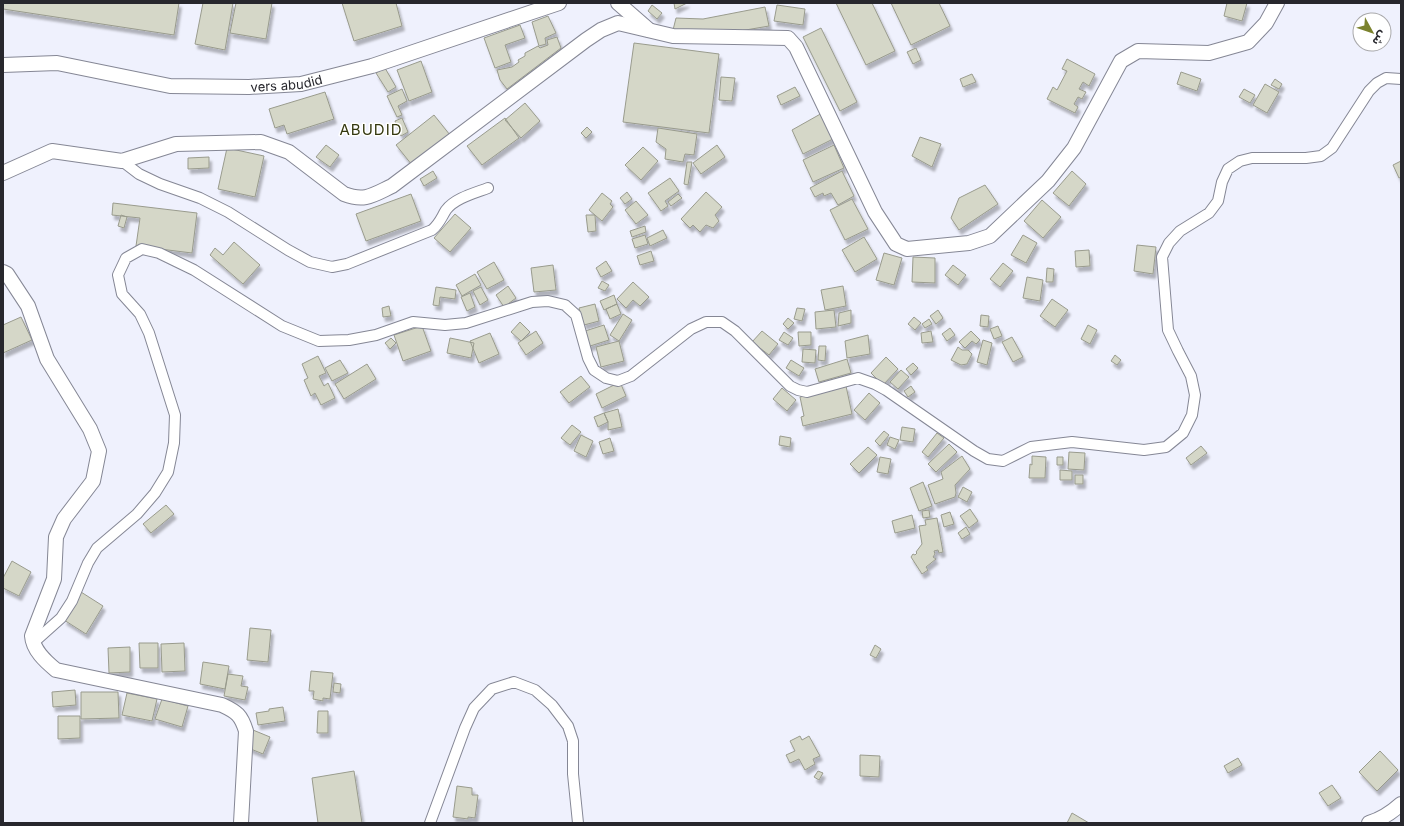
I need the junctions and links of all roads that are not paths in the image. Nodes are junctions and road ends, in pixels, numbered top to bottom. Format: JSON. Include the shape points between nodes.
{"nodes":[{"id":1,"x":559,"y":3,"type":"edge"},
{"id":2,"x":618,"y":3,"type":"edge"},
{"id":3,"x":1277,"y":3,"type":"edge"},
{"id":4,"x":651,"y":31,"type":"junction"},
{"id":5,"x":5,"y":66,"type":"edge"},
{"id":6,"x":1401,"y":79,"type":"edge"},
{"id":7,"x":122,"y":161,"type":"junction"},
{"id":8,"x":3,"y":173,"type":"edge"},
{"id":9,"x":488,"y":188,"type":"dead end"},
{"id":10,"x":3,"y":272,"type":"edge"},
{"id":11,"x":33,"y":643,"type":"junction"},
{"id":12,"x":1401,"y":804,"type":"edge"},
{"id":13,"x":241,"y":823,"type":"edge"},
{"id":14,"x":430,"y":823,"type":"edge"},
{"id":15,"x":578,"y":823,"type":"edge"},
{"id":16,"x":1369,"y":823,"type":"edge"}],
"edges":[{"from":1,"to":5,"type":"street","name":"vers abudid","via":[[372,66],[301,84],[249,87],[170,86],[57,63]]},
{"from":2,"to":4,"type":"street"},
{"from":3,"to":4,"type":"street","via":[[1266,23],[1248,42],[1209,53],[1138,51],[1121,61],[1074,148],[1048,181],[990,236],[969,243],[908,249],[896,244],[875,212],[796,47],[788,38],[673,36]]},
{"from":4,"to":7,"type":"street","via":[[618,23],[601,30],[392,186],[366,198],[354,198],[344,194],[289,152],[261,142],[176,144]]},
{"from":6,"to":11,"type":"street","via":[[1386,78],[1377,83],[1369,91],[1332,148],[1321,156],[1252,158],[1240,161],[1228,169],[1218,201],[1209,213],[1180,231],[1169,243],[1162,258],[1168,330],[1191,376],[1195,394],[1192,415],[1183,433],[1166,446],[1144,450],[1072,442],[1031,447],[1003,461],[988,459],[875,384],[858,378],[807,392],[790,386],[736,331],[722,322],[706,322],[692,329],[631,376],[618,381],[606,378],[594,370],[576,315],[565,305],[548,301],[532,302],[466,323],[413,322],[376,335],[349,340],[319,341],[282,326],[194,270],[159,253],[142,249],[126,258],[118,275],[122,294],[140,314],[149,333],[175,415],[174,443],[168,472],[155,493],[137,514],[98,548],[61,618]]},
{"from":7,"to":8,"type":"street","via":[[52,151]]},
{"from":7,"to":9,"type":"street","via":[[139,174],[228,212],[310,262],[332,267],[347,264],[432,230],[456,201]]},
{"from":10,"to":11,"type":"street","via":[[7,274],[28,306],[48,358],[90,429],[99,451],[93,481],[64,519],[56,537],[54,579],[32,636]]},
{"from":11,"to":13,"type":"street","via":[[44,660],[56,670],[222,705],[235,711],[242,719],[246,732]]},
{"from":12,"to":16,"type":"street","via":[[1390,814]]},
{"from":14,"to":15,"type":"street","via":[[474,708],[492,689],[514,682],[535,690],[552,705],[568,726],[573,741],[573,774]]}]}
